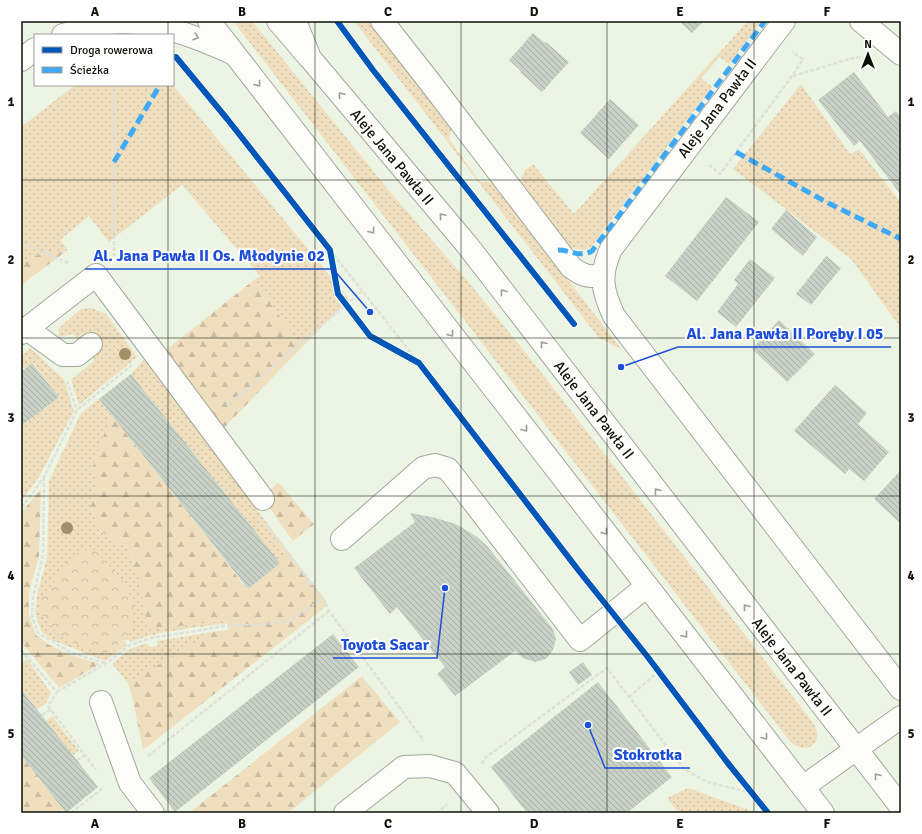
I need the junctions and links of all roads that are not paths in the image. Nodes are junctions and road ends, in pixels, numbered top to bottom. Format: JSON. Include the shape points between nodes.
{"nodes":[{"id":1,"x":73,"y":21,"type":"edge"},
{"id":2,"x":209,"y":21,"type":"edge"},
{"id":3,"x":278,"y":21,"type":"edge"},
{"id":4,"x":295,"y":21,"type":"edge"},
{"id":5,"x":382,"y":21,"type":"edge"},
{"id":6,"x":784,"y":21,"type":"edge"},
{"id":7,"x":860,"y":21,"type":"edge"},
{"id":8,"x":55,"y":34,"type":"edge"},
{"id":9,"x":67,"y":34,"type":"edge"},
{"id":10,"x":34,"y":50,"type":"edge"},
{"id":11,"x":234,"y":54,"type":"junction"},
{"id":12,"x":901,"y":54,"type":"edge"},
{"id":13,"x":310,"y":58,"type":"junction"},
{"id":14,"x":21,"y":60,"type":"edge"},
{"id":15,"x":603,"y":276,"type":"junction"},
{"id":16,"x":24,"y":331,"type":"edge"},
{"id":17,"x":91,"y":344,"type":"dead end"},
{"id":18,"x":263,"y":499,"type":"dead end"},
{"id":19,"x":342,"y":539,"type":"dead end"},
{"id":20,"x":647,"y":586,"type":"junction"},
{"id":21,"x":901,"y":688,"type":"edge"},
{"id":22,"x":101,"y":702,"type":"dead end"},
{"id":23,"x":901,"y":717,"type":"edge"},
{"id":24,"x":856,"y":749,"type":"junction"},
{"id":25,"x":803,"y":787,"type":"junction"},
{"id":26,"x":901,"y":807,"type":"edge"},
{"id":27,"x":153,"y":813,"type":"edge"},
{"id":28,"x":345,"y":813,"type":"edge"},
{"id":29,"x":488,"y":813,"type":"edge"},
{"id":30,"x":823,"y":813,"type":"edge"}],
"edges":[{"from":1,"to":8,"type":"main road"},
{"from":2,"to":11,"type":"main road"},
{"from":3,"to":13,"type":"main road","name":"Aleje Jana Pawła II"},
{"from":4,"to":13,"type":"main road"},
{"from":5,"to":15,"type":"main road","via":[[571,267],[587,277]]},
{"from":6,"to":15,"type":"main road","name":"Aleje Jana Pawła II","via":[[610,249],[604,263]]},
{"from":7,"to":12,"type":"main road"},
{"from":9,"to":11,"type":"main road","one_way":true,"via":[[110,23],[146,23],[199,38]]},
{"from":10,"to":14,"type":"main road"},
{"from":11,"to":20,"type":"main road","one_way":true},
{"from":24,"to":13,"type":"main road","name":"Aleje Jana Pawła II","one_way":true,"via":[[468,246]]},
{"from":15,"to":21,"type":"main road","name":"Aleje Jana Pawła II","via":[[604,291],[614,316]]},
{"from":16,"to":17,"type":"main road","via":[[63,355],[77,355]]},
{"from":16,"to":18,"type":"main road","via":[[96,275]]},
{"from":19,"to":20,"type":"main road","via":[[422,468],[435,465],[448,469],[580,640]]},
{"from":20,"to":25,"type":"main road","one_way":true},
{"from":22,"to":27,"type":"main road","via":[[130,783]]},
{"from":23,"to":24,"type":"main road"},
{"from":24,"to":25,"type":"main road"},
{"from":26,"to":24,"type":"main road","name":"Aleje Jana Pawła II","one_way":true},
{"from":25,"to":30,"type":"main road"},
{"from":28,"to":29,"type":"main road","via":[[404,767],[430,766],[455,773]]}]}
